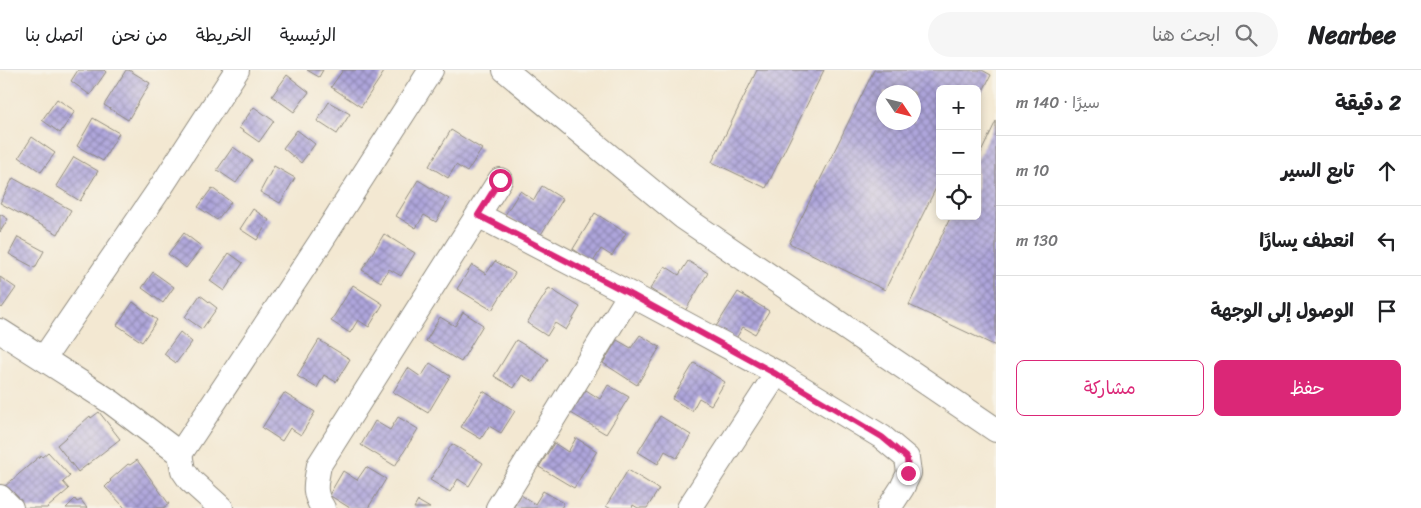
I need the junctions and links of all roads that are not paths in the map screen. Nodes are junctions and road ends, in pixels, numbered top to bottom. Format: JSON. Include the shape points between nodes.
{"nodes":[{"id":1,"x":238,"y":70,"type":"edge"},
{"id":2,"x":431,"y":70,"type":"edge"},
{"id":3,"x":505,"y":70,"type":"edge"},
{"id":4,"x":500,"y":180,"type":"dead end"},
{"id":5,"x":478,"y":215,"type":"junction"},
{"id":6,"x":630,"y":294,"type":"junction"},
{"id":7,"x":0,"y":331,"type":"edge"},
{"id":8,"x":44,"y":358,"type":"junction"},
{"id":9,"x":776,"y":374,"type":"junction"},
{"id":10,"x":996,"y":430,"type":"edge"},
{"id":11,"x":180,"y":454,"type":"junction"},
{"id":12,"x":0,"y":497,"type":"edge"},
{"id":13,"x":11,"y":508,"type":"edge"},
{"id":14,"x":221,"y":508,"type":"edge"},
{"id":15,"x":323,"y":508,"type":"edge"},
{"id":16,"x":498,"y":508,"type":"edge"},
{"id":17,"x":689,"y":508,"type":"edge"},
{"id":18,"x":889,"y":508,"type":"edge"}],
"edges":[{"from":1,"to":8,"type":"street"},
{"from":2,"to":11,"type":"street"},
{"from":3,"to":10,"type":"street","via":[[683,217]]},
{"from":4,"to":5,"type":"street"},
{"from":5,"to":6,"type":"street"},
{"from":5,"to":15,"type":"street","via":[[319,465],[315,488]]},
{"from":6,"to":9,"type":"street"},
{"from":6,"to":16,"type":"street"},
{"from":7,"to":8,"type":"street"},
{"from":8,"to":11,"type":"street","via":[[111,402]]},
{"from":9,"to":17,"type":"street"},
{"from":9,"to":18,"type":"street","via":[[882,437],[907,458],[908,473]]},
{"from":11,"to":14,"type":"street","via":[[183,470],[190,480]]},
{"from":12,"to":13,"type":"street"}]}
